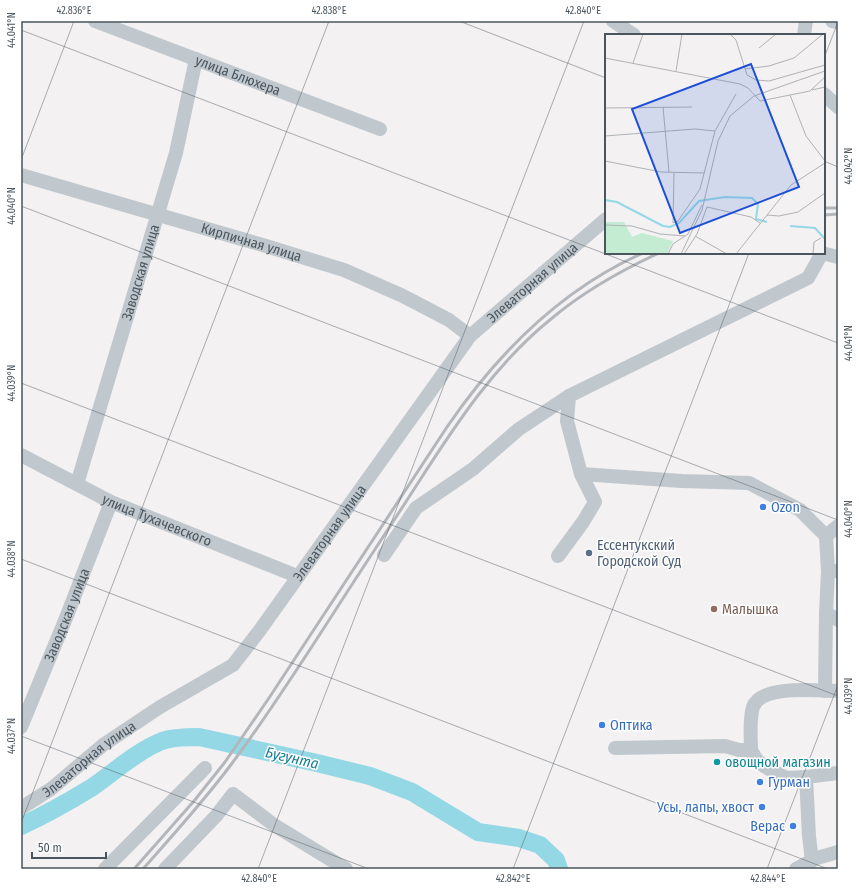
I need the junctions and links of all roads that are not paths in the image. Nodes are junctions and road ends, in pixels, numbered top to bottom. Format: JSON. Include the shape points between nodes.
{"nodes":[{"id":1,"x":96,"y":21,"type":"edge"},
{"id":2,"x":613,"y":21,"type":"edge"},
{"id":3,"x":806,"y":21,"type":"edge"},
{"id":4,"x":832,"y":21,"type":"edge"},
{"id":5,"x":838,"y":22,"type":"edge"},
{"id":6,"x":632,"y":34,"type":"edge"},
{"id":7,"x":804,"y":34,"type":"edge"},
{"id":8,"x":196,"y":59,"type":"junction"},
{"id":9,"x":825,"y":95,"type":"edge"},
{"id":10,"x":838,"y":107,"type":"edge"},
{"id":11,"x":380,"y":129,"type":"dead end"},
{"id":12,"x":21,"y":175,"type":"edge"},
{"id":13,"x":158,"y":215,"type":"junction"},
{"id":14,"x":605,"y":220,"type":"edge"},
{"id":15,"x":820,"y":254,"type":"edge"},
{"id":16,"x":825,"y":254,"type":"edge"},
{"id":17,"x":838,"y":257,"type":"edge"},
{"id":18,"x":470,"y":336,"type":"junction"},
{"id":19,"x":569,"y":396,"type":"junction"},
{"id":20,"x":21,"y":455,"type":"edge"},
{"id":21,"x":581,"y":474,"type":"junction"},
{"id":22,"x":77,"y":484,"type":"junction"},
{"id":23,"x":110,"y":502,"type":"junction"},
{"id":24,"x":838,"y":526,"type":"edge"},
{"id":25,"x":826,"y":536,"type":"junction"},
{"id":26,"x":384,"y":555,"type":"dead end"},
{"id":27,"x":558,"y":556,"type":"dead end"},
{"id":28,"x":833,"y":571,"type":"edge"},
{"id":29,"x":298,"y":576,"type":"junction"},
{"id":30,"x":832,"y":617,"type":"edge"},
{"id":31,"x":832,"y":691,"type":"edge"},
{"id":32,"x":21,"y":727,"type":"edge"},
{"id":33,"x":615,"y":748,"type":"dead end"},
{"id":34,"x":752,"y":750,"type":"junction"},
{"id":35,"x":205,"y":768,"type":"dead end"},
{"id":36,"x":838,"y":773,"type":"edge"},
{"id":37,"x":806,"y":777,"type":"junction"},
{"id":38,"x":21,"y":808,"type":"edge"},
{"id":39,"x":838,"y":852,"type":"edge"},
{"id":40,"x":812,"y":861,"type":"junction"},
{"id":41,"x":105,"y":869,"type":"edge"},
{"id":42,"x":165,"y":869,"type":"edge"},
{"id":43,"x":346,"y":869,"type":"edge"},
{"id":44,"x":796,"y":869,"type":"edge"}],
"edges":[{"from":1,"to":8,"type":"street","name":"улица Блюхера"},
{"from":2,"to":6,"type":"street"},
{"from":3,"to":7,"type":"street"},
{"from":4,"to":5,"type":"street"},
{"from":8,"to":11,"type":"street","name":"улица Блюхера"},
{"from":8,"to":13,"type":"street","name":"Заводская улица","via":[[176,153]]},
{"from":9,"to":10,"type":"street"},
{"from":12,"to":13,"type":"street","name":"Кирпичная улица"},
{"from":13,"to":18,"type":"street","name":"Кирпичная улица","via":[[344,270],[449,320]]},
{"from":13,"to":22,"type":"street","name":"Заводская улица"},
{"from":14,"to":18,"type":"street","name":"Элеваторная улица"},
{"from":15,"to":19,"type":"street","via":[[808,278]]},
{"from":16,"to":17,"type":"street"},
{"from":18,"to":29,"type":"street","name":"Элеваторная улица"},
{"from":19,"to":21,"type":"street","via":[[566,422]]},
{"from":19,"to":26,"type":"street","via":[[519,429],[473,469],[416,508]]},
{"from":20,"to":22,"type":"street","name":"улица Тухачевского"},
{"from":21,"to":25,"type":"street","via":[[749,483],[800,510]]},
{"from":21,"to":27,"type":"street","via":[[595,502]]},
{"from":22,"to":23,"type":"street","name":"улица Тухачевского"},
{"from":23,"to":29,"type":"street","name":"улица Тухачевского"},
{"from":23,"to":32,"type":"street","name":"Заводская улица"},
{"from":24,"to":25,"type":"street"},
{"from":25,"to":28,"type":"street"},
{"from":28,"to":30,"type":"street"},
{"from":29,"to":38,"type":"street","name":"Элеваторная улица","via":[[233,665],[160,707],[103,744],[51,789]]},
{"from":30,"to":31,"type":"street"},
{"from":31,"to":34,"type":"street","via":[[785,690],[759,697],[751,717]]},
{"from":33,"to":34,"type":"street","via":[[725,746]]},
{"from":34,"to":37,"type":"street","via":[[756,759],[764,766],[786,778]]},
{"from":35,"to":41,"type":"street"},
{"from":36,"to":37,"type":"street"},
{"from":37,"to":40,"type":"street"},
{"from":39,"to":40,"type":"street"},
{"from":40,"to":44,"type":"street"},
{"from":42,"to":43,"type":"street","via":[[216,816],[233,794],[274,825]]}]}
